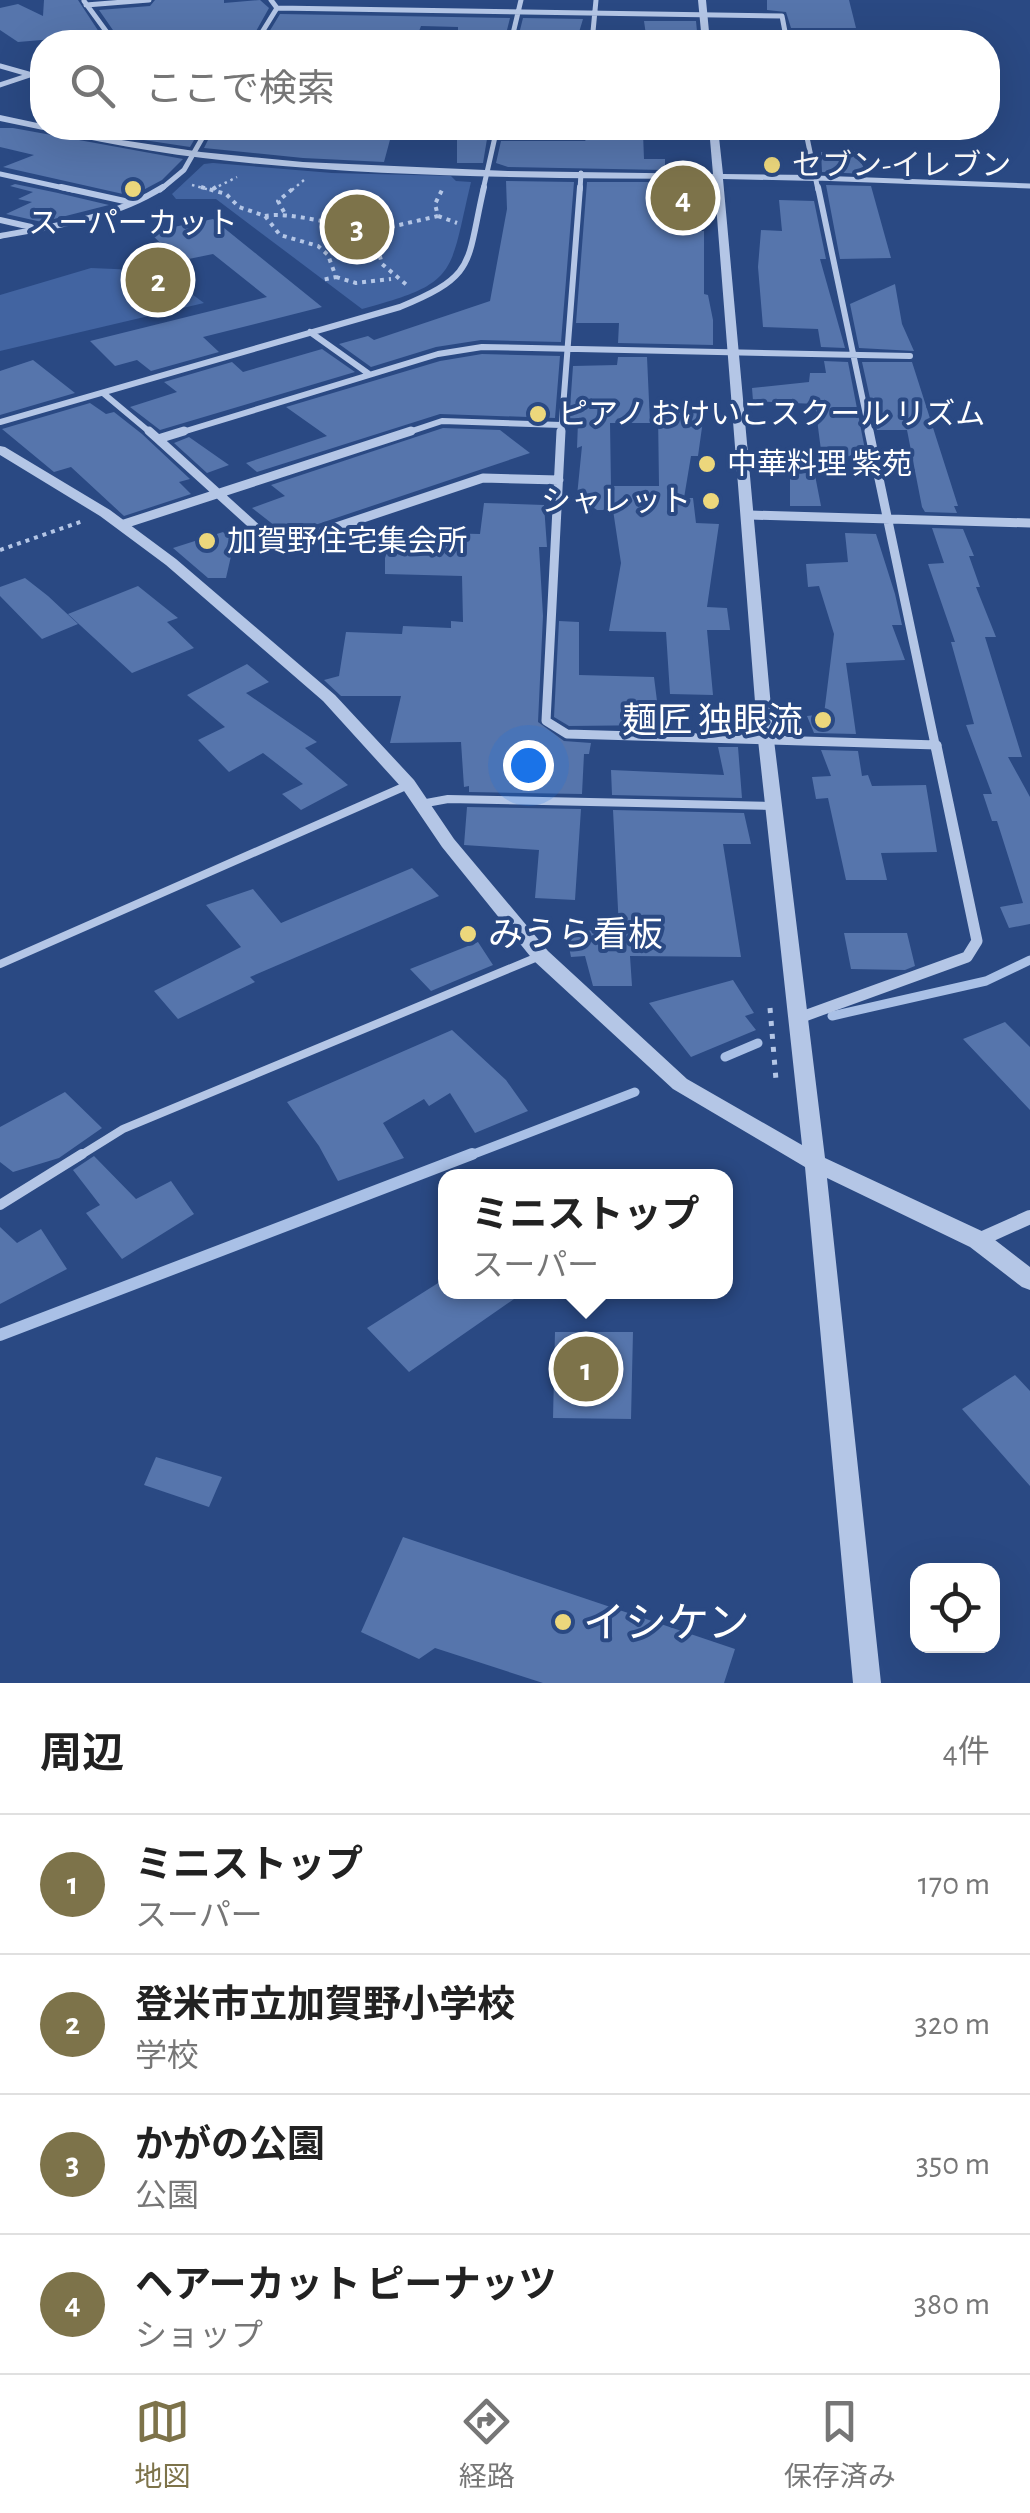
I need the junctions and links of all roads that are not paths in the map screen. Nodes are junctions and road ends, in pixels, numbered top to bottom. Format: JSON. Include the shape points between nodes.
{"nodes":[{"id":1,"x":148,"y":0,"type":"edge"},
{"id":2,"x":271,"y":0,"type":"edge"},
{"id":3,"x":464,"y":0,"type":"edge"},
{"id":4,"x":521,"y":0,"type":"edge"},
{"id":5,"x":596,"y":0,"type":"edge"},
{"id":6,"x":702,"y":0,"type":"edge"},
{"id":7,"x":85,"y":3,"type":"edge"},
{"id":8,"x":277,"y":8,"type":"junction"},
{"id":9,"x":461,"y":11,"type":"junction"},
{"id":10,"x":519,"y":12,"type":"junction"},
{"id":11,"x":595,"y":14,"type":"junction"},
{"id":12,"x":704,"y":15,"type":"junction"},
{"id":13,"x":105,"y":30,"type":"edge"},
{"id":14,"x":263,"y":30,"type":"edge"},
{"id":15,"x":514,"y":30,"type":"edge"},
{"id":16,"x":593,"y":30,"type":"edge"},
{"id":17,"x":705,"y":30,"type":"edge"},
{"id":18,"x":785,"y":30,"type":"edge"},
{"id":19,"x":0,"y":66,"type":"edge"},
{"id":20,"x":30,"y":74,"type":"edge"},
{"id":21,"x":30,"y":76,"type":"edge"},
{"id":22,"x":0,"y":85,"type":"edge"},
{"id":23,"x":0,"y":118,"type":"edge"},
{"id":24,"x":30,"y":125,"type":"edge"},
{"id":25,"x":96,"y":140,"type":"edge"},
{"id":26,"x":202,"y":140,"type":"edge"},
{"id":27,"x":494,"y":140,"type":"edge"},
{"id":28,"x":715,"y":140,"type":"edge"},
{"id":29,"x":808,"y":140,"type":"edge"},
{"id":30,"x":194,"y":155,"type":"junction"},
{"id":31,"x":488,"y":171,"type":"junction"},
{"id":32,"x":580,"y":173,"type":"junction"},
{"id":33,"x":0,"y":174,"type":"edge"},
{"id":34,"x":718,"y":176,"type":"junction"},
{"id":35,"x":816,"y":178,"type":"junction"},
{"id":36,"x":1030,"y":186,"type":"edge"},
{"id":37,"x":130,"y":202,"type":"junction"},
{"id":38,"x":0,"y":220,"type":"edge"},
{"id":39,"x":37,"y":229,"type":"junction"},
{"id":40,"x":0,"y":236,"type":"edge"},
{"id":41,"x":310,"y":332,"type":"junction"},
{"id":42,"x":568,"y":347,"type":"junction"},
{"id":43,"x":735,"y":352,"type":"junction"},
{"id":44,"x":854,"y":355,"type":"junction"},
{"id":45,"x":910,"y":356,"type":"dead end"},
{"id":46,"x":369,"y":374,"type":"junction"},
{"id":47,"x":103,"y":393,"type":"junction"},
{"id":48,"x":0,"y":422,"type":"edge"},
{"id":49,"x":561,"y":424,"type":"junction"},
{"id":50,"x":158,"y":439,"type":"junction"},
{"id":51,"x":0,"y":450,"type":"edge"},
{"id":52,"x":559,"y":480,"type":"junction"},
{"id":53,"x":219,"y":494,"type":"junction"},
{"id":54,"x":750,"y":516,"type":"junction"},
{"id":55,"x":889,"y":518,"type":"junction"},
{"id":56,"x":1030,"y":523,"type":"edge"},
{"id":57,"x":121,"y":525,"type":"junction"},
{"id":58,"x":766,"y":740,"type":"junction"},
{"id":59,"x":938,"y":745,"type":"junction"},
{"id":60,"x":408,"y":784,"type":"junction"},
{"id":61,"x":421,"y":804,"type":"junction"},
{"id":62,"x":774,"y":806,"type":"junction"},
{"id":63,"x":540,"y":956,"type":"junction"},
{"id":64,"x":0,"y":964,"type":"edge"},
{"id":65,"x":799,"y":1018,"type":"junction"},
{"id":66,"x":815,"y":1163,"type":"junction"},
{"id":67,"x":0,"y":1205,"type":"edge"},
{"id":68,"x":1030,"y":1217,"type":"edge"},
{"id":69,"x":978,"y":1240,"type":"junction"},
{"id":70,"x":1030,"y":1280,"type":"edge"},
{"id":71,"x":867,"y":1683,"type":"edge"}],
"edges":[{"from":1,"to":7,"type":"street"},
{"from":2,"to":8,"type":"street"},
{"from":3,"to":9,"type":"street"},
{"from":4,"to":10,"type":"street"},
{"from":5,"to":11,"type":"street"},
{"from":6,"to":12,"type":"street"},
{"from":7,"to":13,"type":"street"},
{"from":8,"to":9,"type":"street"},
{"from":8,"to":14,"type":"street"},
{"from":9,"to":10,"type":"street"},
{"from":10,"to":11,"type":"street"},
{"from":10,"to":15,"type":"street"},
{"from":11,"to":12,"type":"street"},
{"from":11,"to":16,"type":"street"},
{"from":12,"to":17,"type":"street"},
{"from":12,"to":18,"type":"street","via":[[782,16]]},
{"from":19,"to":20,"type":"street"},
{"from":21,"to":22,"type":"street"},
{"from":23,"to":24,"type":"street"},
{"from":25,"to":30,"type":"street"},
{"from":26,"to":30,"type":"street"},
{"from":27,"to":31,"type":"street"},
{"from":28,"to":34,"type":"street"},
{"from":29,"to":35,"type":"street"},
{"from":30,"to":31,"type":"street"},
{"from":30,"to":37,"type":"street","via":[[170,182]]},
{"from":31,"to":32,"type":"street"},
{"from":31,"to":41,"type":"street","via":[[459,277],[416,302]]},
{"from":32,"to":34,"type":"street"},
{"from":32,"to":42,"type":"street"},
{"from":33,"to":37,"type":"street"},
{"from":34,"to":35,"type":"street"},
{"from":34,"to":43,"type":"street"},
{"from":35,"to":36,"type":"street"},
{"from":35,"to":44,"type":"street"},
{"from":37,"to":39,"type":"street"},
{"from":38,"to":39,"type":"street"},
{"from":39,"to":40,"type":"street"},
{"from":41,"to":46,"type":"street"},
{"from":41,"to":47,"type":"street"},
{"from":42,"to":43,"type":"street"},
{"from":42,"to":46,"type":"street","via":[[461,349]]},
{"from":42,"to":49,"type":"street"},
{"from":43,"to":44,"type":"street"},
{"from":43,"to":54,"type":"street"},
{"from":44,"to":45,"type":"street"},
{"from":44,"to":55,"type":"street"},
{"from":46,"to":50,"type":"street"},
{"from":47,"to":48,"type":"street"},
{"from":47,"to":50,"type":"street"},
{"from":49,"to":52,"type":"street"},
{"from":49,"to":53,"type":"street","via":[[442,421]]},
{"from":50,"to":53,"type":"street"},
{"from":51,"to":57,"type":"street"},
{"from":52,"to":53,"type":"street","via":[[483,478],[297,540],[266,537]]},
{"from":52,"to":58,"type":"street","via":[[546,721],[567,734]]},
{"from":53,"to":57,"type":"street"},
{"from":54,"to":55,"type":"street"},
{"from":54,"to":58,"type":"street"},
{"from":55,"to":56,"type":"street"},
{"from":55,"to":59,"type":"street"},
{"from":57,"to":60,"type":"street","via":[[329,698]]},
{"from":58,"to":59,"type":"street"},
{"from":58,"to":62,"type":"street"},
{"from":59,"to":65,"type":"street","via":[[978,941],[967,957]]},
{"from":60,"to":61,"type":"street"},
{"from":60,"to":64,"type":"lane"},
{"from":61,"to":62,"type":"lane","via":[[448,799]]},
{"from":61,"to":63,"type":"street"},
{"from":62,"to":65,"type":"street"},
{"from":63,"to":66,"type":"street","via":[[680,1084]]},
{"from":63,"to":67,"type":"lane","via":[[124,1128]]},
{"from":65,"to":66,"type":"street"},
{"from":66,"to":69,"type":"street"},
{"from":66,"to":71,"type":"street"},
{"from":68,"to":69,"type":"street"},
{"from":69,"to":70,"type":"street"}]}
